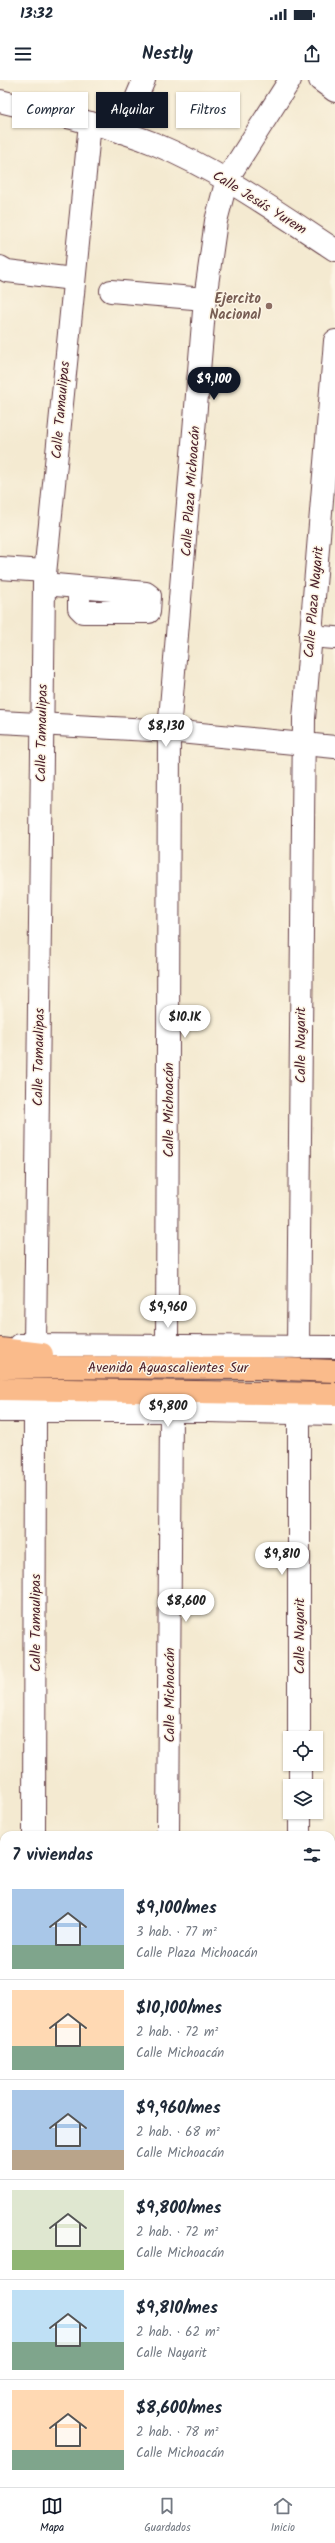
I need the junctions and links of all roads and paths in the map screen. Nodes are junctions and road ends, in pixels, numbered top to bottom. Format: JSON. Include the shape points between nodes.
{"nodes":[{"id":1,"x":144,"y":80,"type":"edge"},
{"id":2,"x":290,"y":80,"type":"edge"},
{"id":3,"x":320,"y":80,"type":"edge"},
{"id":4,"x":335,"y":91,"type":"edge"},
{"id":5,"x":0,"y":101,"type":"edge"},
{"id":6,"x":90,"y":123,"type":"junction"},
{"id":7,"x":122,"y":132,"type":"junction"},
{"id":8,"x":226,"y":179,"type":"junction"},
{"id":9,"x":335,"y":250,"type":"edge"},
{"id":10,"x":0,"y":267,"type":"edge"},
{"id":11,"x":73,"y":279,"type":"junction"},
{"id":12,"x":111,"y":290,"type":"dead end"},
{"id":13,"x":205,"y":299,"type":"junction"},
{"id":14,"x":335,"y":341,"type":"edge"},
{"id":15,"x":333,"y":377,"type":"edge"},
{"id":16,"x":331,"y":429,"type":"edge"},
{"id":17,"x":0,"y":568,"type":"edge"},
{"id":18,"x":44,"y":577,"type":"junction"},
{"id":19,"x":181,"y":606,"type":"junction"},
{"id":20,"x":310,"y":636,"type":"junction"},
{"id":21,"x":335,"y":638,"type":"edge"},
{"id":22,"x":0,"y":722,"type":"edge"},
{"id":23,"x":41,"y":726,"type":"junction"},
{"id":24,"x":169,"y":731,"type":"junction"},
{"id":25,"x":303,"y":744,"type":"junction"},
{"id":26,"x":335,"y":747,"type":"edge"},
{"id":27,"x":0,"y":1345,"type":"edge"},
{"id":28,"x":35,"y":1346,"type":"junction"},
{"id":29,"x":167,"y":1346,"type":"junction"},
{"id":30,"x":298,"y":1347,"type":"junction"},
{"id":31,"x":335,"y":1347,"type":"edge"},
{"id":32,"x":0,"y":1350,"type":"edge"},
{"id":33,"x":76,"y":1366,"type":"junction"},
{"id":34,"x":0,"y":1367,"type":"edge"},
{"id":35,"x":335,"y":1371,"type":"edge"},
{"id":36,"x":0,"y":1389,"type":"edge"},
{"id":37,"x":71,"y":1389,"type":"junction"},
{"id":38,"x":335,"y":1394,"type":"edge"},
{"id":39,"x":0,"y":1404,"type":"edge"},
{"id":40,"x":0,"y":1411,"type":"edge"},
{"id":41,"x":35,"y":1411,"type":"junction"},
{"id":42,"x":171,"y":1411,"type":"junction"},
{"id":43,"x":299,"y":1414,"type":"junction"},
{"id":44,"x":335,"y":1414,"type":"edge"},
{"id":45,"x":300,"y":1731,"type":"edge"},
{"id":46,"x":300,"y":1819,"type":"edge"},
{"id":47,"x":34,"y":1831,"type":"edge"},
{"id":48,"x":168,"y":1831,"type":"edge"},
{"id":49,"x":300,"y":1831,"type":"edge"}],
"edges":[{"from":1,"to":7,"type":"street"},
{"from":2,"to":8,"type":"street","name":"Calle Plaza Michoacán"},
{"from":3,"to":4,"type":"street"},
{"from":5,"to":6,"type":"street","name":"Calle Jesús Yurem"},
{"from":6,"to":7,"type":"street","name":"Calle Jesús Yurem"},
{"from":6,"to":11,"type":"street","name":"Calle Tamaulipas"},
{"from":7,"to":8,"type":"street","name":"Calle Jesús Yurem","via":[[155,144]]},
{"from":8,"to":9,"type":"street","name":"Calle Jesús Yurem"},
{"from":8,"to":13,"type":"street","name":"Calle Plaza Michoacán","via":[[216,221]]},
{"from":10,"to":11,"type":"street","via":[[7,271]]},
{"from":11,"to":18,"type":"street","name":"Calle Tamaulipas"},
{"from":12,"to":13,"type":"street"},
{"from":13,"to":19,"type":"street","name":"Calle Plaza Michoacán"},
{"from":14,"to":15,"type":"street","name":"Calle Plaza Nayarit"},
{"from":15,"to":16,"type":"street","name":"Calle Plaza Nayarit"},
{"from":16,"to":20,"type":"street","name":"Calle Plaza Nayarit"},
{"from":17,"to":18,"type":"street"},
{"from":18,"to":19,"type":"street","via":[[79,588],[79,608],[83,612],[146,613],[149,604]]},
{"from":18,"to":23,"type":"street","name":"Calle Tamaulipas"},
{"from":19,"to":24,"type":"street","name":"Calle Plaza Michoacán"},
{"from":20,"to":21,"type":"street"},
{"from":20,"to":25,"type":"street","name":"Calle Plaza Nayarit"},
{"from":22,"to":23,"type":"street"},
{"from":23,"to":24,"type":"street"},
{"from":23,"to":28,"type":"street","name":"Calle Tamaulipas"},
{"from":24,"to":25,"type":"street"},
{"from":24,"to":29,"type":"street","name":"Calle Michoacán"},
{"from":25,"to":26,"type":"street"},
{"from":25,"to":30,"type":"street","name":"Calle Nayarit"},
{"from":27,"to":28,"type":"street","name":"Avenida Aguascalientes Sur"},
{"from":28,"to":29,"type":"street","name":"Avenida Aguascalientes Sur"},
{"from":29,"to":30,"type":"street","name":"Avenida Aguascalientes Sur"},
{"from":30,"to":31,"type":"street","name":"Avenida Aguascalientes Sur"},
{"from":32,"to":33,"type":"main road","via":[[48,1354]]},
{"from":33,"to":34,"type":"main road","name":"Avenida Aguascalientes Sur"},
{"from":33,"to":35,"type":"main road","name":"Avenida Aguascalientes Sur"},
{"from":36,"to":37,"type":"main road","name":"Avenida Aguascalientes Sur"},
{"from":37,"to":38,"type":"main road","name":"Avenida Aguascalientes Sur"},
{"from":37,"to":39,"type":"main road","via":[[40,1401]]},
{"from":40,"to":41,"type":"street"},
{"from":41,"to":42,"type":"street"},
{"from":41,"to":47,"type":"street","name":"Calle Tamaulipas"},
{"from":42,"to":43,"type":"street"},
{"from":42,"to":48,"type":"street","name":"Calle Michoacán"},
{"from":43,"to":44,"type":"street"},
{"from":43,"to":45,"type":"street","name":"Calle Nayarit"},
{"from":46,"to":49,"type":"street"}]}
